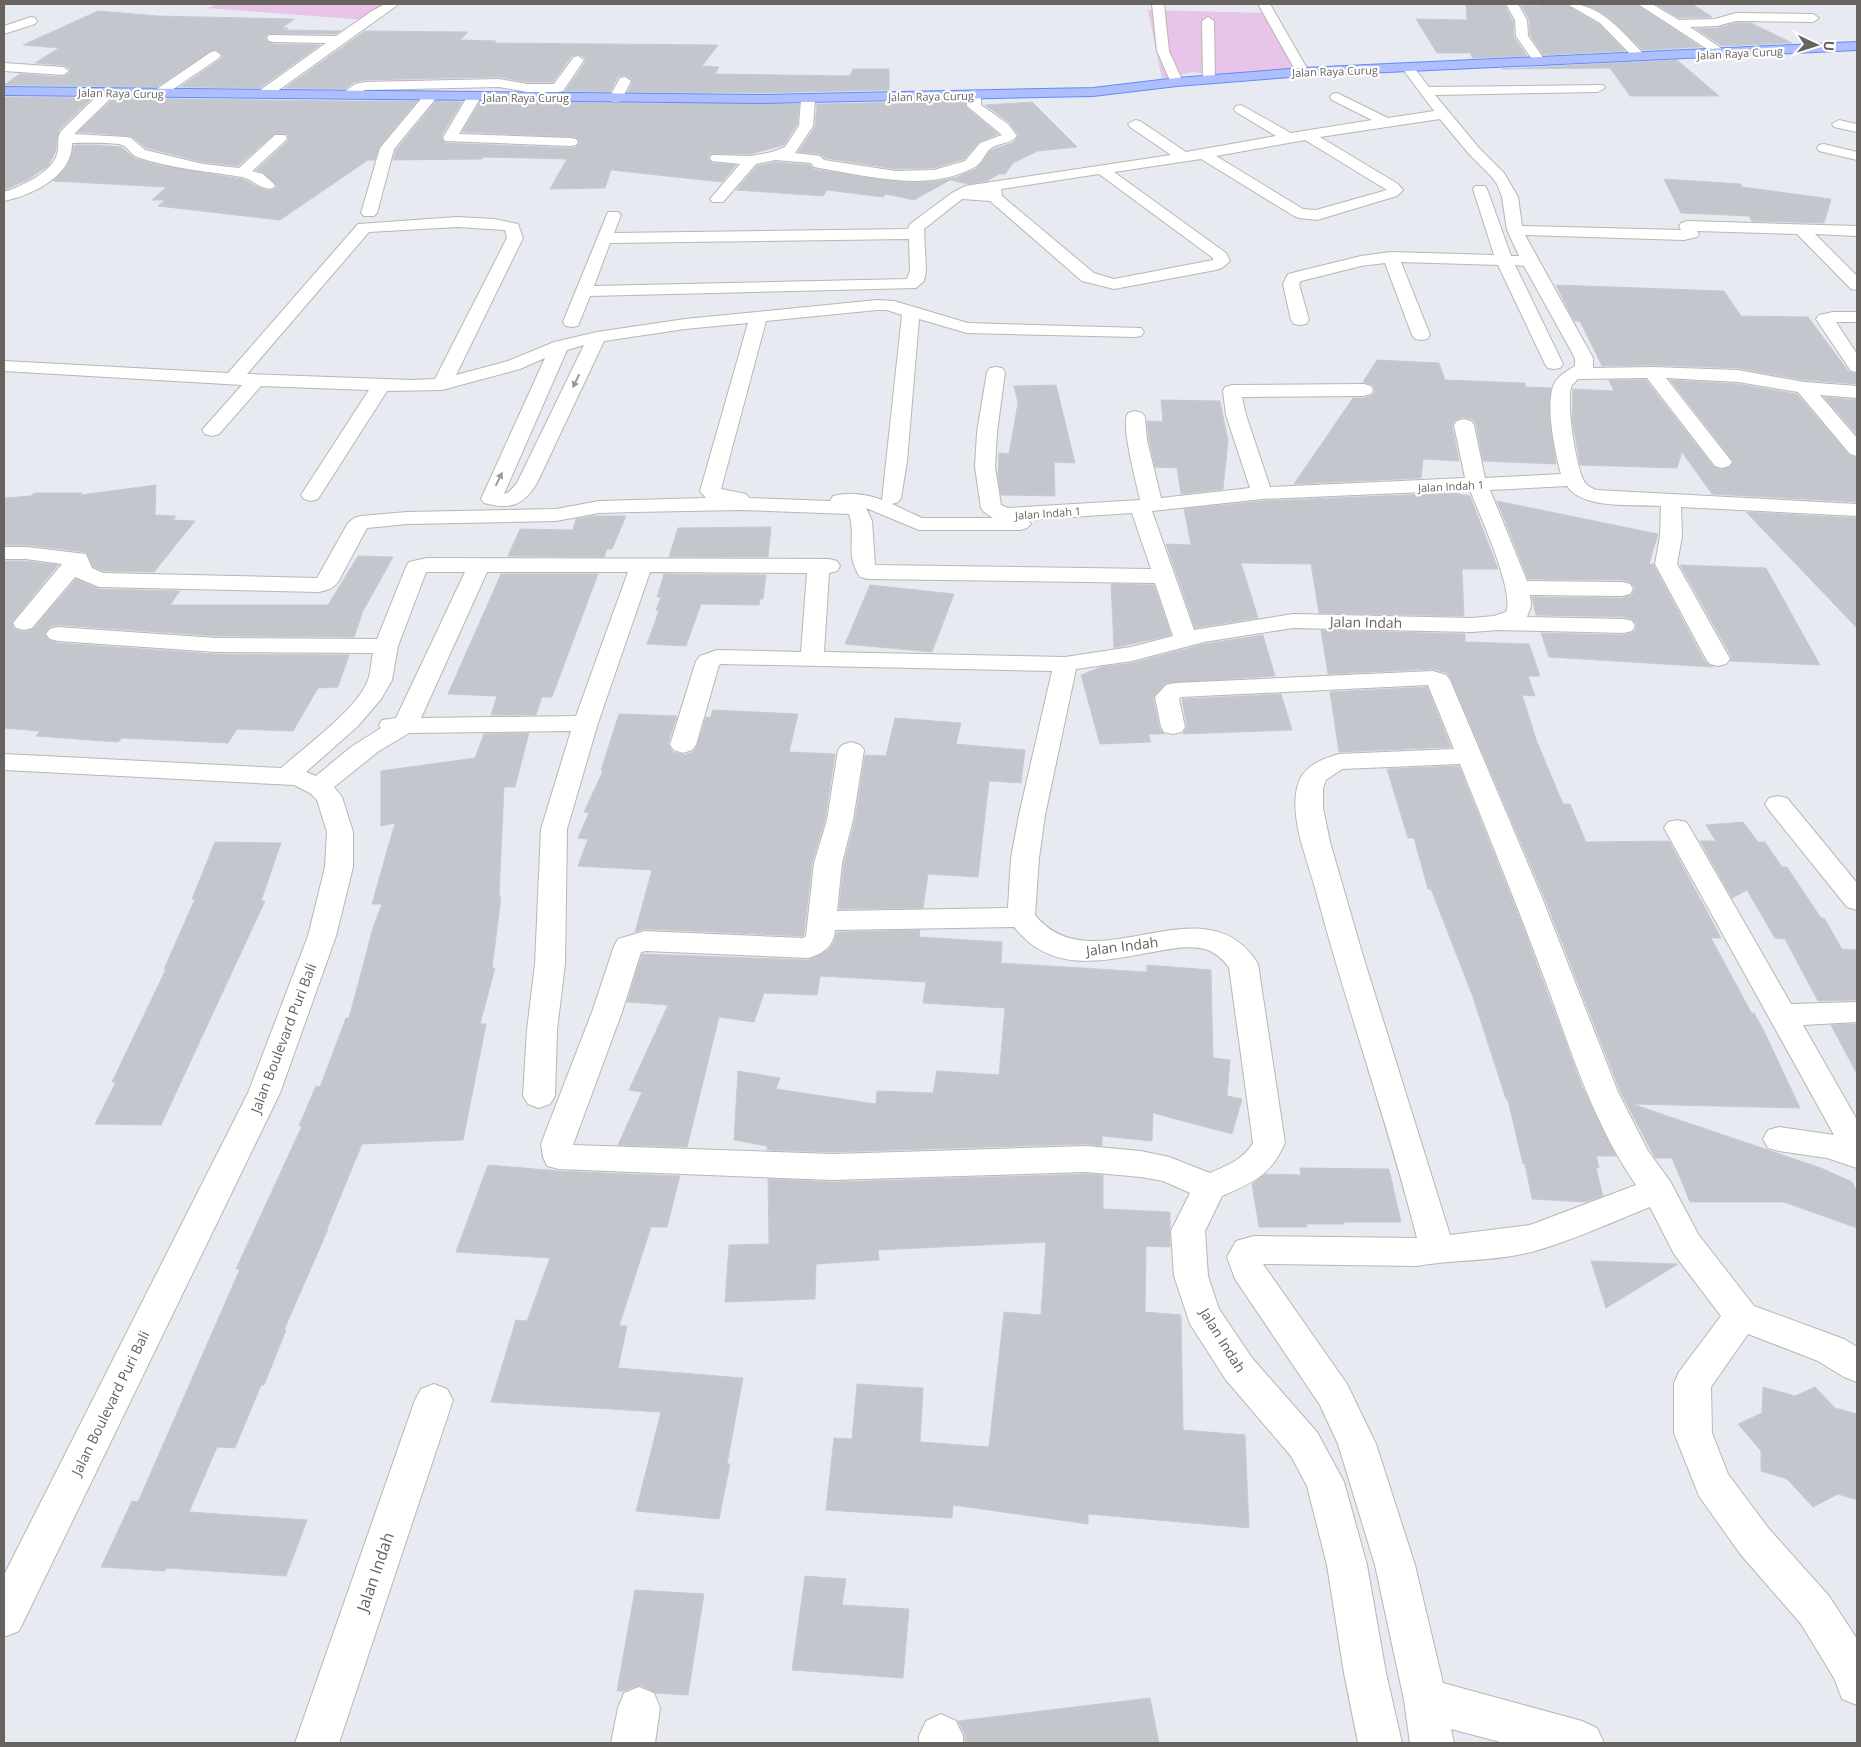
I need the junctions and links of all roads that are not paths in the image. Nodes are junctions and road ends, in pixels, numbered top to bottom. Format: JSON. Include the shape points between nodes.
{"nodes":[{"id":1,"x":393,"y":4,"type":"edge"},
{"id":2,"x":1158,"y":4,"type":"edge"},
{"id":3,"x":1264,"y":4,"type":"edge"},
{"id":4,"x":1512,"y":4,"type":"edge"},
{"id":5,"x":1573,"y":4,"type":"edge"},
{"id":6,"x":1644,"y":4,"type":"edge"},
{"id":7,"x":1813,"y":18,"type":"dead end"},
{"id":8,"x":31,"y":21,"type":"dead end"},
{"id":9,"x":1208,"y":22,"type":"dead end"},
{"id":10,"x":1677,"y":24,"type":"junction"},
{"id":11,"x":4,"y":30,"type":"edge"},
{"id":12,"x":273,"y":38,"type":"dead end"},
{"id":13,"x":341,"y":40,"type":"junction"},
{"id":14,"x":1857,"y":46,"type":"edge"},
{"id":15,"x":1721,"y":54,"type":"junction"},
{"id":16,"x":215,"y":55,"type":"dead end"},
{"id":17,"x":1640,"y":57,"type":"junction"},
{"id":18,"x":578,"y":60,"type":"dead end"},
{"id":19,"x":1540,"y":62,"type":"junction"},
{"id":20,"x":4,"y":67,"type":"edge"},
{"id":21,"x":1408,"y":68,"type":"junction"},
{"id":22,"x":63,"y":71,"type":"dead end"},
{"id":23,"x":1303,"y":72,"type":"junction"},
{"id":24,"x":1209,"y":79,"type":"junction"},
{"id":25,"x":625,"y":80,"type":"dead end"},
{"id":26,"x":1177,"y":82,"type":"junction"},
{"id":27,"x":1598,"y":88,"type":"dead end"},
{"id":28,"x":4,"y":91,"type":"edge"},
{"id":29,"x":1427,"y":91,"type":"junction"},
{"id":30,"x":108,"y":93,"type":"junction"},
{"id":31,"x":158,"y":93,"type":"junction"},
{"id":32,"x":264,"y":94,"type":"junction"},
{"id":33,"x":974,"y":94,"type":"junction"},
{"id":34,"x":347,"y":95,"type":"junction"},
{"id":35,"x":1337,"y":96,"type":"dead end"},
{"id":36,"x":430,"y":97,"type":"junction"},
{"id":37,"x":474,"y":97,"type":"junction"},
{"id":38,"x":616,"y":98,"type":"junction"},
{"id":39,"x":808,"y":99,"type":"junction"},
{"id":40,"x":1241,"y":109,"type":"dead end"},
{"id":41,"x":1444,"y":114,"type":"junction"},
{"id":42,"x":1384,"y":121,"type":"junction"},
{"id":43,"x":1135,"y":124,"type":"dead end"},
{"id":44,"x":1839,"y":124,"type":"dead end"},
{"id":45,"x":1857,"y":128,"type":"edge"},
{"id":46,"x":1307,"y":135,"type":"junction"},
{"id":47,"x":65,"y":138,"type":"junction"},
{"id":48,"x":280,"y":138,"type":"dead end"},
{"id":49,"x":1290,"y":138,"type":"junction"},
{"id":50,"x":571,"y":142,"type":"dead end"},
{"id":51,"x":1824,"y":148,"type":"dead end"},
{"id":52,"x":1203,"y":154,"type":"junction"},
{"id":53,"x":775,"y":156,"type":"junction"},
{"id":54,"x":1857,"y":156,"type":"edge"},
{"id":55,"x":1184,"y":157,"type":"junction"},
{"id":56,"x":716,"y":158,"type":"dead end"},
{"id":57,"x":751,"y":160,"type":"junction"},
{"id":58,"x":1101,"y":169,"type":"junction"},
{"id":59,"x":242,"y":173,"type":"junction"},
{"id":60,"x":268,"y":185,"type":"dead end"},
{"id":61,"x":1480,"y":189,"type":"dead end"},
{"id":62,"x":994,"y":191,"type":"junction"},
{"id":63,"x":4,"y":197,"type":"edge"},
{"id":64,"x":718,"y":199,"type":"dead end"},
{"id":65,"x":369,"y":213,"type":"dead end"},
{"id":66,"x":612,"y":215,"type":"dead end"},
{"id":67,"x":1515,"y":230,"type":"junction"},
{"id":68,"x":1803,"y":231,"type":"junction"},
{"id":69,"x":1857,"y":231,"type":"edge"},
{"id":70,"x":915,"y":234,"type":"junction"},
{"id":71,"x":604,"y":238,"type":"junction"},
{"id":72,"x":1390,"y":257,"type":"junction"},
{"id":73,"x":1504,"y":260,"type":"junction"},
{"id":74,"x":1530,"y":262,"type":"junction"},
{"id":75,"x":1857,"y":285,"type":"edge"},
{"id":76,"x":584,"y":291,"type":"junction"},
{"id":77,"x":911,"y":313,"type":"junction"},
{"id":78,"x":759,"y":316,"type":"junction"},
{"id":79,"x":1857,"y":318,"type":"edge"},
{"id":80,"x":1300,"y":320,"type":"dead end"},
{"id":81,"x":572,"y":322,"type":"dead end"},
{"id":82,"x":1135,"y":332,"type":"dead end"},
{"id":83,"x":1421,"y":335,"type":"dead end"},
{"id":84,"x":597,"y":337,"type":"junction"},
{"id":85,"x":560,"y":346,"type":"junction"},
{"id":86,"x":1554,"y":364,"type":"dead end"},
{"id":87,"x":4,"y":366,"type":"edge"},
{"id":88,"x":1857,"y":367,"type":"edge"},
{"id":89,"x":996,"y":372,"type":"dead end"},
{"id":90,"x":1652,"y":372,"type":"junction"},
{"id":91,"x":1574,"y":374,"type":"junction"},
{"id":92,"x":233,"y":379,"type":"junction"},
{"id":93,"x":256,"y":380,"type":"junction"},
{"id":94,"x":442,"y":384,"type":"junction"},
{"id":95,"x":381,"y":386,"type":"junction"},
{"id":96,"x":1804,"y":388,"type":"junction"},
{"id":97,"x":1364,"y":390,"type":"dead end"},
{"id":98,"x":1857,"y":392,"type":"edge"},
{"id":99,"x":1135,"y":417,"type":"dead end"},
{"id":100,"x":1464,"y":426,"type":"dead end"},
{"id":101,"x":212,"y":430,"type":"dead end"},
{"id":102,"x":1857,"y":450,"type":"edge"},
{"id":103,"x":1722,"y":462,"type":"dead end"},
{"id":104,"x":1574,"y":480,"type":"junction"},
{"id":105,"x":1478,"y":484,"type":"junction"},
{"id":106,"x":1262,"y":493,"type":"junction"},
{"id":107,"x":311,"y":495,"type":"dead end"},
{"id":108,"x":891,"y":498,"type":"dead end"},
{"id":109,"x":1670,"y":501,"type":"junction"},
{"id":110,"x":1146,"y":506,"type":"junction"},
{"id":111,"x":1857,"y":510,"type":"edge"},
{"id":112,"x":1124,"y":525,"type":"dead end"},
{"id":113,"x":4,"y":553,"type":"edge"},
{"id":114,"x":78,"y":559,"type":"junction"},
{"id":115,"x":479,"y":565,"type":"junction"},
{"id":116,"x":641,"y":566,"type":"junction"},
{"id":117,"x":1163,"y":576,"type":"junction"},
{"id":118,"x":1518,"y":588,"type":"junction"},
{"id":119,"x":1622,"y":589,"type":"dead end"},
{"id":120,"x":24,"y":623,"type":"dead end"},
{"id":121,"x":1498,"y":623,"type":"junction"},
{"id":122,"x":1624,"y":626,"type":"dead end"},
{"id":123,"x":58,"y":634,"type":"dead end"},
{"id":124,"x":1186,"y":639,"type":"junction"},
{"id":125,"x":386,"y":646,"type":"junction"},
{"id":126,"x":812,"y":658,"type":"junction"},
{"id":127,"x":1718,"y":659,"type":"dead end"},
{"id":128,"x":1065,"y":664,"type":"junction"},
{"id":129,"x":349,"y":721,"type":"junction"},
{"id":130,"x":586,"y":724,"type":"junction"},
{"id":131,"x":405,"y":726,"type":"junction"},
{"id":132,"x":1173,"y":726,"type":"dead end"},
{"id":133,"x":683,"y":745,"type":"dead end"},
{"id":134,"x":851,"y":750,"type":"dead end"},
{"id":135,"x":1471,"y":756,"type":"junction"},
{"id":136,"x":4,"y":762,"type":"edge"},
{"id":137,"x":287,"y":776,"type":"junction"},
{"id":138,"x":319,"y":787,"type":"junction"},
{"id":139,"x":1778,"y":804,"type":"dead end"},
{"id":140,"x":1677,"y":828,"type":"dead end"},
{"id":141,"x":1857,"y":900,"type":"edge"},
{"id":142,"x":1021,"y":917,"type":"junction"},
{"id":143,"x":821,"y":921,"type":"junction"},
{"id":144,"x":1857,"y":1012,"type":"edge"},
{"id":145,"x":1782,"y":1015,"type":"junction"},
{"id":146,"x":539,"y":1096,"type":"dead end"},
{"id":147,"x":1779,"y":1139,"type":"dead end"},
{"id":148,"x":1857,"y":1148,"type":"edge"},
{"id":149,"x":1857,"y":1156,"type":"edge"},
{"id":150,"x":1210,"y":1187,"type":"junction"},
{"id":151,"x":1658,"y":1190,"type":"junction"},
{"id":152,"x":1434,"y":1248,"type":"junction"},
{"id":153,"x":1741,"y":1316,"type":"junction"},
{"id":154,"x":1857,"y":1366,"type":"edge"},
{"id":155,"x":434,"y":1400,"type":"dead end"},
{"id":156,"x":9,"y":1598,"type":"edge"},
{"id":157,"x":1857,"y":1684,"type":"edge"},
{"id":158,"x":1425,"y":1700,"type":"junction"},
{"id":159,"x":317,"y":1743,"type":"edge"},
{"id":160,"x":1380,"y":1743,"type":"edge"},
{"id":161,"x":1432,"y":1743,"type":"edge"},
{"id":162,"x":1582,"y":1743,"type":"edge"}],
"edges":[{"from":1,"to":13,"type":"street"},
{"from":2,"to":26,"type":"street","via":[[1163,51]]},
{"from":3,"to":23,"type":"street"},
{"from":4,"to":19,"type":"street","via":[[1521,20],[1522,36]]},
{"from":5,"to":17,"type":"street","via":[[1604,20]]},
{"from":6,"to":10,"type":"street"},
{"from":7,"to":10,"type":"street","via":[[1736,17],[1716,22]]},
{"from":8,"to":11,"type":"street"},
{"from":9,"to":24,"type":"street"},
{"from":10,"to":15,"type":"street"},
{"from":12,"to":13,"type":"street"},
{"from":13,"to":32,"type":"street"},
{"from":14,"to":15,"type":"main road","name":"Jalan Raya Curug"},
{"from":15,"to":17,"type":"main road","name":"Jalan Raya Curug"},
{"from":16,"to":31,"type":"street"},
{"from":17,"to":19,"type":"main road","name":"Jalan Raya Curug"},
{"from":18,"to":34,"type":"street","via":[[558,88],[499,84],[365,86]]},
{"from":19,"to":21,"type":"main road","name":"Jalan Raya Curug"},
{"from":20,"to":22,"type":"street"},
{"from":21,"to":23,"type":"main road","name":"Jalan Raya Curug"},
{"from":21,"to":29,"type":"street"},
{"from":23,"to":24,"type":"main road","name":"Jalan Raya Curug"},
{"from":24,"to":26,"type":"main road","name":"Jalan Raya Curug"},
{"from":25,"to":38,"type":"street"},
{"from":26,"to":33,"type":"main road","name":"Jalan Raya Curug","via":[[1092,92]]},
{"from":27,"to":29,"type":"street"},
{"from":28,"to":30,"type":"main road","name":"Jalan Raya Curug"},
{"from":29,"to":41,"type":"street"},
{"from":30,"to":31,"type":"main road","name":"Jalan Raya Curug"},
{"from":30,"to":47,"type":"street"},
{"from":31,"to":32,"type":"main road","name":"Jalan Raya Curug"},
{"from":32,"to":34,"type":"main road","name":"Jalan Raya Curug"},
{"from":33,"to":39,"type":"main road","name":"Jalan Raya Curug"},
{"from":33,"to":53,"type":"street","via":[[974,106],[1010,136],[986,145],[976,160],[946,173],[916,176],[881,173],[819,164],[815,159]]},
{"from":34,"to":36,"type":"main road","name":"Jalan Raya Curug"},
{"from":35,"to":42,"type":"street"},
{"from":36,"to":37,"type":"main road","name":"Jalan Raya Curug"},
{"from":36,"to":65,"type":"street","via":[[387,148]]},
{"from":37,"to":38,"type":"main road","name":"Jalan Raya Curug"},
{"from":37,"to":50,"type":"street","via":[[450,138]]},
{"from":38,"to":39,"type":"main road","name":"Jalan Raya Curug"},
{"from":39,"to":53,"type":"street","via":[[806,126],[790,150]]},
{"from":40,"to":49,"type":"street"},
{"from":41,"to":42,"type":"street"},
{"from":41,"to":67,"type":"street","via":[[1501,178],[1510,198]]},
{"from":42,"to":46,"type":"street"},
{"from":43,"to":55,"type":"street"},
{"from":44,"to":45,"type":"street"},
{"from":46,"to":49,"type":"street"},
{"from":46,"to":52,"type":"street","via":[[1396,190],[1308,215],[1299,213]]},
{"from":47,"to":59,"type":"street","via":[[126,141],[140,153],[202,168]]},
{"from":47,"to":63,"type":"street","via":[[64,156],[47,176]]},
{"from":48,"to":59,"type":"street"},
{"from":49,"to":52,"type":"street"},
{"from":51,"to":54,"type":"street"},
{"from":52,"to":55,"type":"street"},
{"from":53,"to":57,"type":"street"},
{"from":55,"to":58,"type":"street"},
{"from":56,"to":57,"type":"street"},
{"from":57,"to":64,"type":"street"},
{"from":58,"to":62,"type":"street"},
{"from":58,"to":62,"type":"street","via":[[1220,256],[1222,261],[1216,265],[1114,284],[1101,282],[1088,277]]},
{"from":59,"to":60,"type":"street","via":[[258,177]]},
{"from":61,"to":73,"type":"street"},
{"from":62,"to":70,"type":"street","via":[[970,189],[957,196],[916,227]]},
{"from":66,"to":71,"type":"street"},
{"from":67,"to":68,"type":"street","via":[[1684,236],[1691,234],[1687,226]]},
{"from":67,"to":74,"type":"street"},
{"from":68,"to":69,"type":"street"},
{"from":68,"to":75,"type":"street"},
{"from":70,"to":71,"type":"street"},
{"from":70,"to":76,"type":"street","via":[[918,271],[916,281],[910,284]]},
{"from":71,"to":76,"type":"street"},
{"from":72,"to":73,"type":"street"},
{"from":72,"to":80,"type":"street","via":[[1294,278],[1291,284]]},
{"from":72,"to":83,"type":"street"},
{"from":73,"to":74,"type":"street"},
{"from":73,"to":86,"type":"street"},
{"from":74,"to":91,"type":"street","via":[[1584,358],[1584,368]]},
{"from":76,"to":81,"type":"street"},
{"from":77,"to":78,"type":"street","via":[[878,304]]},
{"from":77,"to":82,"type":"street","via":[[967,328]]},
{"from":77,"to":108,"type":"street"},
{"from":78,"to":84,"type":"street"},
{"from":78,"to":112,"type":"street","via":[[710,490],[716,496],[870,502],[920,524]]},
{"from":79,"to":88,"type":"street","via":[[1825,319]]},
{"from":84,"to":85,"type":"street"},
{"from":84,"to":85,"type":"street","one_way":true,"via":[[519,497],[491,499]]},
{"from":85,"to":94,"type":"street","via":[[514,365]]},
{"from":87,"to":92,"type":"street"},
{"from":89,"to":110,"type":"street","name":"Jalan Indah 1","via":[[985,468],[991,508],[999,514],[1011,516]]},
{"from":90,"to":91,"type":"street"},
{"from":90,"to":96,"type":"street","via":[[1738,376]]},
{"from":90,"to":103,"type":"street"},
{"from":91,"to":104,"type":"street","via":[[1561,391],[1563,439]]},
{"from":92,"to":93,"type":"street"},
{"from":92,"to":94,"type":"street","via":[[364,228],[472,222],[512,227],[515,238]]},
{"from":93,"to":95,"type":"street"},
{"from":93,"to":101,"type":"street"},
{"from":94,"to":95,"type":"street"},
{"from":95,"to":107,"type":"street"},
{"from":96,"to":98,"type":"street"},
{"from":96,"to":102,"type":"street"},
{"from":97,"to":106,"type":"street","via":[[1232,391],[1236,415]]},
{"from":99,"to":110,"type":"street"},
{"from":100,"to":105,"type":"street","name":"Jalan Indah"},
{"from":104,"to":105,"type":"street","name":"Jalan Indah 1"},
{"from":104,"to":109,"type":"street","via":[[1582,492],[1593,496]]},
{"from":105,"to":106,"type":"street","name":"Jalan Indah 1"},
{"from":105,"to":118,"type":"street","name":"Jalan Indah"},
{"from":106,"to":110,"type":"street","name":"Jalan Indah 1"},
{"from":109,"to":111,"type":"street"},
{"from":109,"to":127,"type":"street","via":[[1671,536],[1666,564]]},
{"from":110,"to":117,"type":"street"},
{"from":113,"to":114,"type":"street"},
{"from":114,"to":117,"type":"street","via":[[82,572],[99,580],[319,585],[327,582],[355,527],[361,522],[556,515],[599,507],[741,504],[855,508],[862,518],[863,565],[868,572]]},
{"from":114,"to":120,"type":"street"},
{"from":115,"to":116,"type":"street"},
{"from":115,"to":125,"type":"street","via":[[417,567]]},
{"from":115,"to":131,"type":"street"},
{"from":116,"to":126,"type":"street","via":[[823,570]]},
{"from":116,"to":130,"type":"street"},
{"from":117,"to":124,"type":"street"},
{"from":118,"to":119,"type":"street"},
{"from":118,"to":121,"type":"street","name":"Jalan Indah","via":[[1520,606],[1516,616]]},
{"from":121,"to":122,"type":"street"},
{"from":121,"to":124,"type":"street","name":"Jalan Indah","via":[[1293,621]]},
{"from":123,"to":125,"type":"street","via":[[216,645]]},
{"from":124,"to":128,"type":"street","name":"Jalan Indah","via":[[1132,654]]},
{"from":125,"to":129,"type":"street","via":[[380,680],[369,699]]},
{"from":126,"to":128,"type":"street","name":"Jalan Indah"},
{"from":126,"to":133,"type":"street","name":"Jalan Indah","via":[[726,656],[708,661]]},
{"from":128,"to":142,"type":"street","via":[[1032,815]]},
{"from":129,"to":131,"type":"street"},
{"from":129,"to":137,"type":"street"},
{"from":130,"to":131,"type":"street"},
{"from":130,"to":146,"type":"street","via":[[554,829],[550,964]]},
{"from":131,"to":138,"type":"street","via":[[362,750]]},
{"from":132,"to":135,"type":"street","via":[[1167,697],[1176,690],[1433,678],[1441,682]]},
{"from":134,"to":143,"type":"street","via":[[840,820],[828,863]]},
{"from":135,"to":151,"type":"street","via":[[1602,1092],[1636,1159]]},
{"from":135,"to":152,"type":"street","via":[[1339,762],[1316,774],[1310,788],[1309,808],[1334,908],[1425,1204]]},
{"from":136,"to":137,"type":"street"},
{"from":137,"to":138,"type":"street"},
{"from":138,"to":156,"type":"street","name":"Jalan Boulevard Puri Bali","via":[[330,797],[340,832],[339,867],[322,936],[268,1084]]},
{"from":139,"to":141,"type":"street"},
{"from":140,"to":145,"type":"street"},
{"from":142,"to":143,"type":"street"},
{"from":142,"to":150,"type":"street","name":"Jalan Indah","via":[[1038,936],[1052,944],[1082,952],[1183,938],[1216,942],[1232,951],[1243,964],[1269,1143],[1264,1156],[1249,1170]]},
{"from":143,"to":150,"type":"street","via":[[820,938],[808,948],[645,941],[628,946],[607,1012],[557,1144],[559,1157],[833,1167],[1086,1159],[1170,1170]]},
{"from":144,"to":145,"type":"street"},
{"from":145,"to":148,"type":"street"},
{"from":147,"to":149,"type":"street","via":[[1829,1146]]},
{"from":150,"to":160,"type":"street","name":"Jalan Indah","via":[[1188,1232],[1191,1276],[1204,1314],[1239,1369],[1304,1444],[1325,1482],[1347,1565]]},
{"from":151,"to":152,"type":"street","via":[[1533,1238],[1474,1247]]},
{"from":151,"to":153,"type":"street","via":[[1686,1244]]},
{"from":152,"to":158,"type":"street","via":[[1416,1252],[1254,1250],[1248,1251],[1244,1257],[1247,1269],[1334,1395],[1357,1444],[1395,1565]]},
{"from":153,"to":154,"type":"street","via":[[1831,1350]]},
{"from":153,"to":157,"type":"street","via":[[1692,1383],[1694,1433],[1713,1484],[1755,1542],[1815,1610],[1850,1666]]},
{"from":155,"to":159,"type":"street","name":"Jalan Indah"},
{"from":158,"to":161,"type":"street"},
{"from":158,"to":162,"type":"street"}]}
